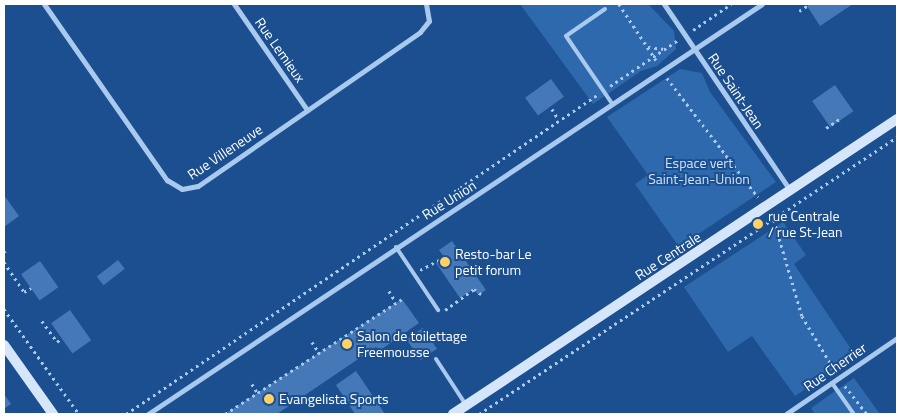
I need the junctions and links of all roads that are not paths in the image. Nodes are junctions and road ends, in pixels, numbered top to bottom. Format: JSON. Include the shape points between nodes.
{"nodes":[{"id":1,"x":44,"y":4,"type":"edge"},
{"id":2,"x":234,"y":4,"type":"edge"},
{"id":3,"x":426,"y":4,"type":"edge"},
{"id":4,"x":664,"y":4,"type":"edge"},
{"id":5,"x":762,"y":4,"type":"edge"},
{"id":6,"x":605,"y":8,"type":"dead end"},
{"id":7,"x":695,"y":49,"type":"junction"},
{"id":8,"x":613,"y":105,"type":"junction"},
{"id":9,"x":307,"y":110,"type":"junction"},
{"id":10,"x":897,"y":120,"type":"edge"},
{"id":11,"x":790,"y":190,"type":"junction"},
{"id":12,"x":396,"y":246,"type":"junction"},
{"id":13,"x":438,"y":310,"type":"road end"},
{"id":14,"x":897,"y":338,"type":"edge"},
{"id":15,"x":4,"y":345,"type":"edge"},
{"id":16,"x":436,"y":359,"type":"dead end"},
{"id":17,"x":832,"y":383,"type":"junction"},
{"id":18,"x":466,"y":405,"type":"junction"},
{"id":19,"x":53,"y":414,"type":"edge"},
{"id":20,"x":148,"y":414,"type":"edge"},
{"id":21,"x":452,"y":414,"type":"edge"},
{"id":22,"x":786,"y":414,"type":"edge"},
{"id":23,"x":854,"y":414,"type":"edge"}],
"edges":[{"from":1,"to":9,"type":"street","name":"Rue Villeneuve","via":[[174,186],[198,186]]},
{"from":2,"to":9,"type":"street","name":"Rue Lemieux"},
{"from":3,"to":9,"type":"street","name":"Rue Villeneuve","via":[[430,15],[426,26]]},
{"from":4,"to":7,"type":"street","name":"Rue Saint-Jean"},
{"from":5,"to":7,"type":"street","name":"Rue Union"},
{"from":6,"to":8,"type":"lane","via":[[566,36]]},
{"from":7,"to":8,"type":"street","name":"Rue Union"},
{"from":7,"to":11,"type":"street","name":"Rue Saint-Jean"},
{"from":8,"to":12,"type":"street","name":"Rue Union"},
{"from":10,"to":11,"type":"street","name":"Rue Centrale"},
{"from":11,"to":18,"type":"street","name":"Rue Centrale"},
{"from":12,"to":13,"type":"lane"},
{"from":12,"to":20,"type":"street","name":"Rue Union"},
{"from":14,"to":17,"type":"street","name":"Rue Cherrier"},
{"from":15,"to":19,"type":"street"},
{"from":16,"to":18,"type":"lane"},
{"from":17,"to":22,"type":"street","name":"Rue Cherrier"},
{"from":17,"to":23,"type":"lane"},
{"from":18,"to":21,"type":"street","name":"Rue Centrale"}]}
